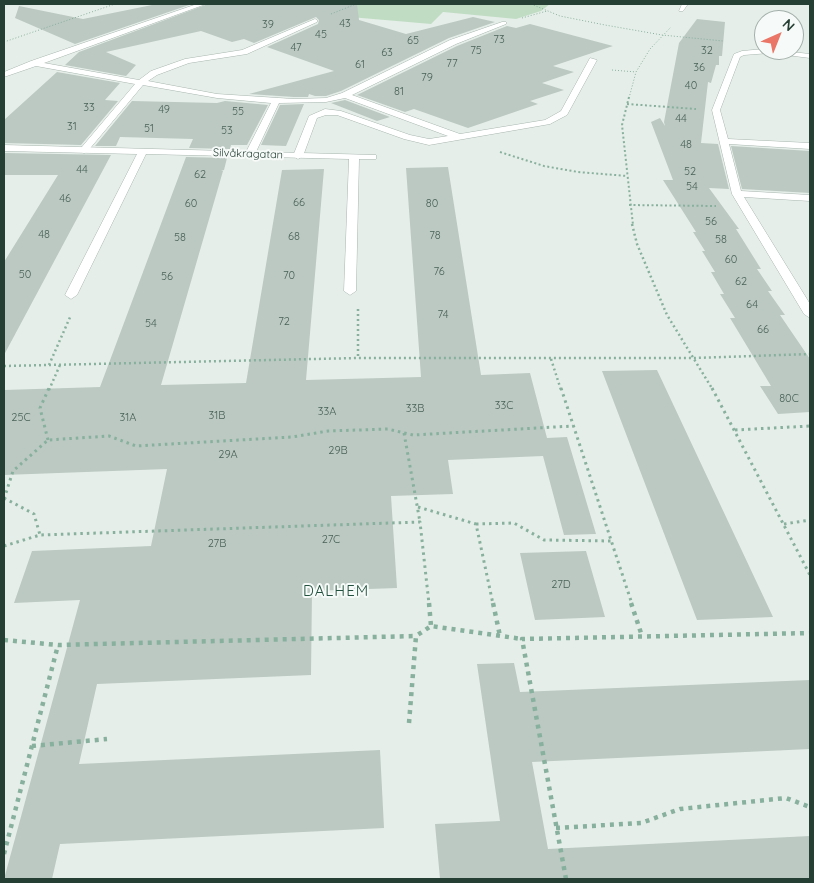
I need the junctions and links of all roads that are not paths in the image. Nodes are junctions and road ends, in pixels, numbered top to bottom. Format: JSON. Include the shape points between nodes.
{"nodes":[{"id":1,"x":203,"y":4,"type":"edge"},
{"id":2,"x":315,"y":21,"type":"road end"},
{"id":3,"x":504,"y":23,"type":"road end"},
{"id":4,"x":810,"y":56,"type":"edge"},
{"id":5,"x":593,"y":60,"type":"dead end"},
{"id":6,"x":34,"y":63,"type":"junction"},
{"id":7,"x":4,"y":75,"type":"edge"},
{"id":8,"x":141,"y":82,"type":"junction"},
{"id":9,"x":345,"y":95,"type":"junction"},
{"id":10,"x":326,"y":100,"type":"junction"},
{"id":11,"x":276,"y":101,"type":"junction"},
{"id":12,"x":324,"y":112,"type":"junction"},
{"id":13,"x":461,"y":138,"type":"junction"},
{"id":14,"x":722,"y":141,"type":"junction"},
{"id":15,"x":810,"y":146,"type":"edge"},
{"id":16,"x":4,"y":148,"type":"edge"},
{"id":17,"x":84,"y":150,"type":"junction"},
{"id":18,"x":143,"y":152,"type":"junction"},
{"id":19,"x":250,"y":154,"type":"junction"},
{"id":20,"x":298,"y":156,"type":"junction"},
{"id":21,"x":354,"y":157,"type":"junction"},
{"id":22,"x":373,"y":157,"type":"dead end"},
{"id":23,"x":737,"y":194,"type":"junction"},
{"id":24,"x":810,"y":198,"type":"edge"},
{"id":25,"x":350,"y":291,"type":"road end"},
{"id":26,"x":71,"y":295,"type":"road end"},
{"id":27,"x":810,"y":314,"type":"edge"}],
"edges":[{"from":1,"to":6,"type":"street"},
{"from":2,"to":8,"type":"street","via":[[244,52],[171,66]]},
{"from":3,"to":9,"type":"street","via":[[453,42]]},
{"from":4,"to":14,"type":"street","via":[[770,51],[736,56],[716,110]]},
{"from":5,"to":13,"type":"street","via":[[569,106],[558,118]]},
{"from":6,"to":7,"type":"street"},
{"from":6,"to":8,"type":"street"},
{"from":8,"to":11,"type":"street","via":[[217,96]]},
{"from":8,"to":17,"type":"street"},
{"from":9,"to":10,"type":"street"},
{"from":9,"to":13,"type":"street"},
{"from":10,"to":11,"type":"street"},
{"from":10,"to":12,"type":"street"},
{"from":11,"to":19,"type":"street"},
{"from":12,"to":13,"type":"street","via":[[338,113],[429,142]]},
{"from":12,"to":20,"type":"street","via":[[313,116]]},
{"from":14,"to":15,"type":"street"},
{"from":14,"to":23,"type":"street"},
{"from":16,"to":17,"type":"street","name":"Silvåkragatan"},
{"from":17,"to":18,"type":"street","name":"Silvåkragatan"},
{"from":18,"to":19,"type":"street","name":"Silvåkragatan"},
{"from":18,"to":26,"type":"street"},
{"from":19,"to":20,"type":"street","name":"Silvåkragatan"},
{"from":20,"to":21,"type":"street","name":"Silvåkragatan"},
{"from":21,"to":22,"type":"street","name":"Silvåkragatan"},
{"from":21,"to":25,"type":"street"},
{"from":23,"to":24,"type":"street"},
{"from":23,"to":27,"type":"street"}]}
